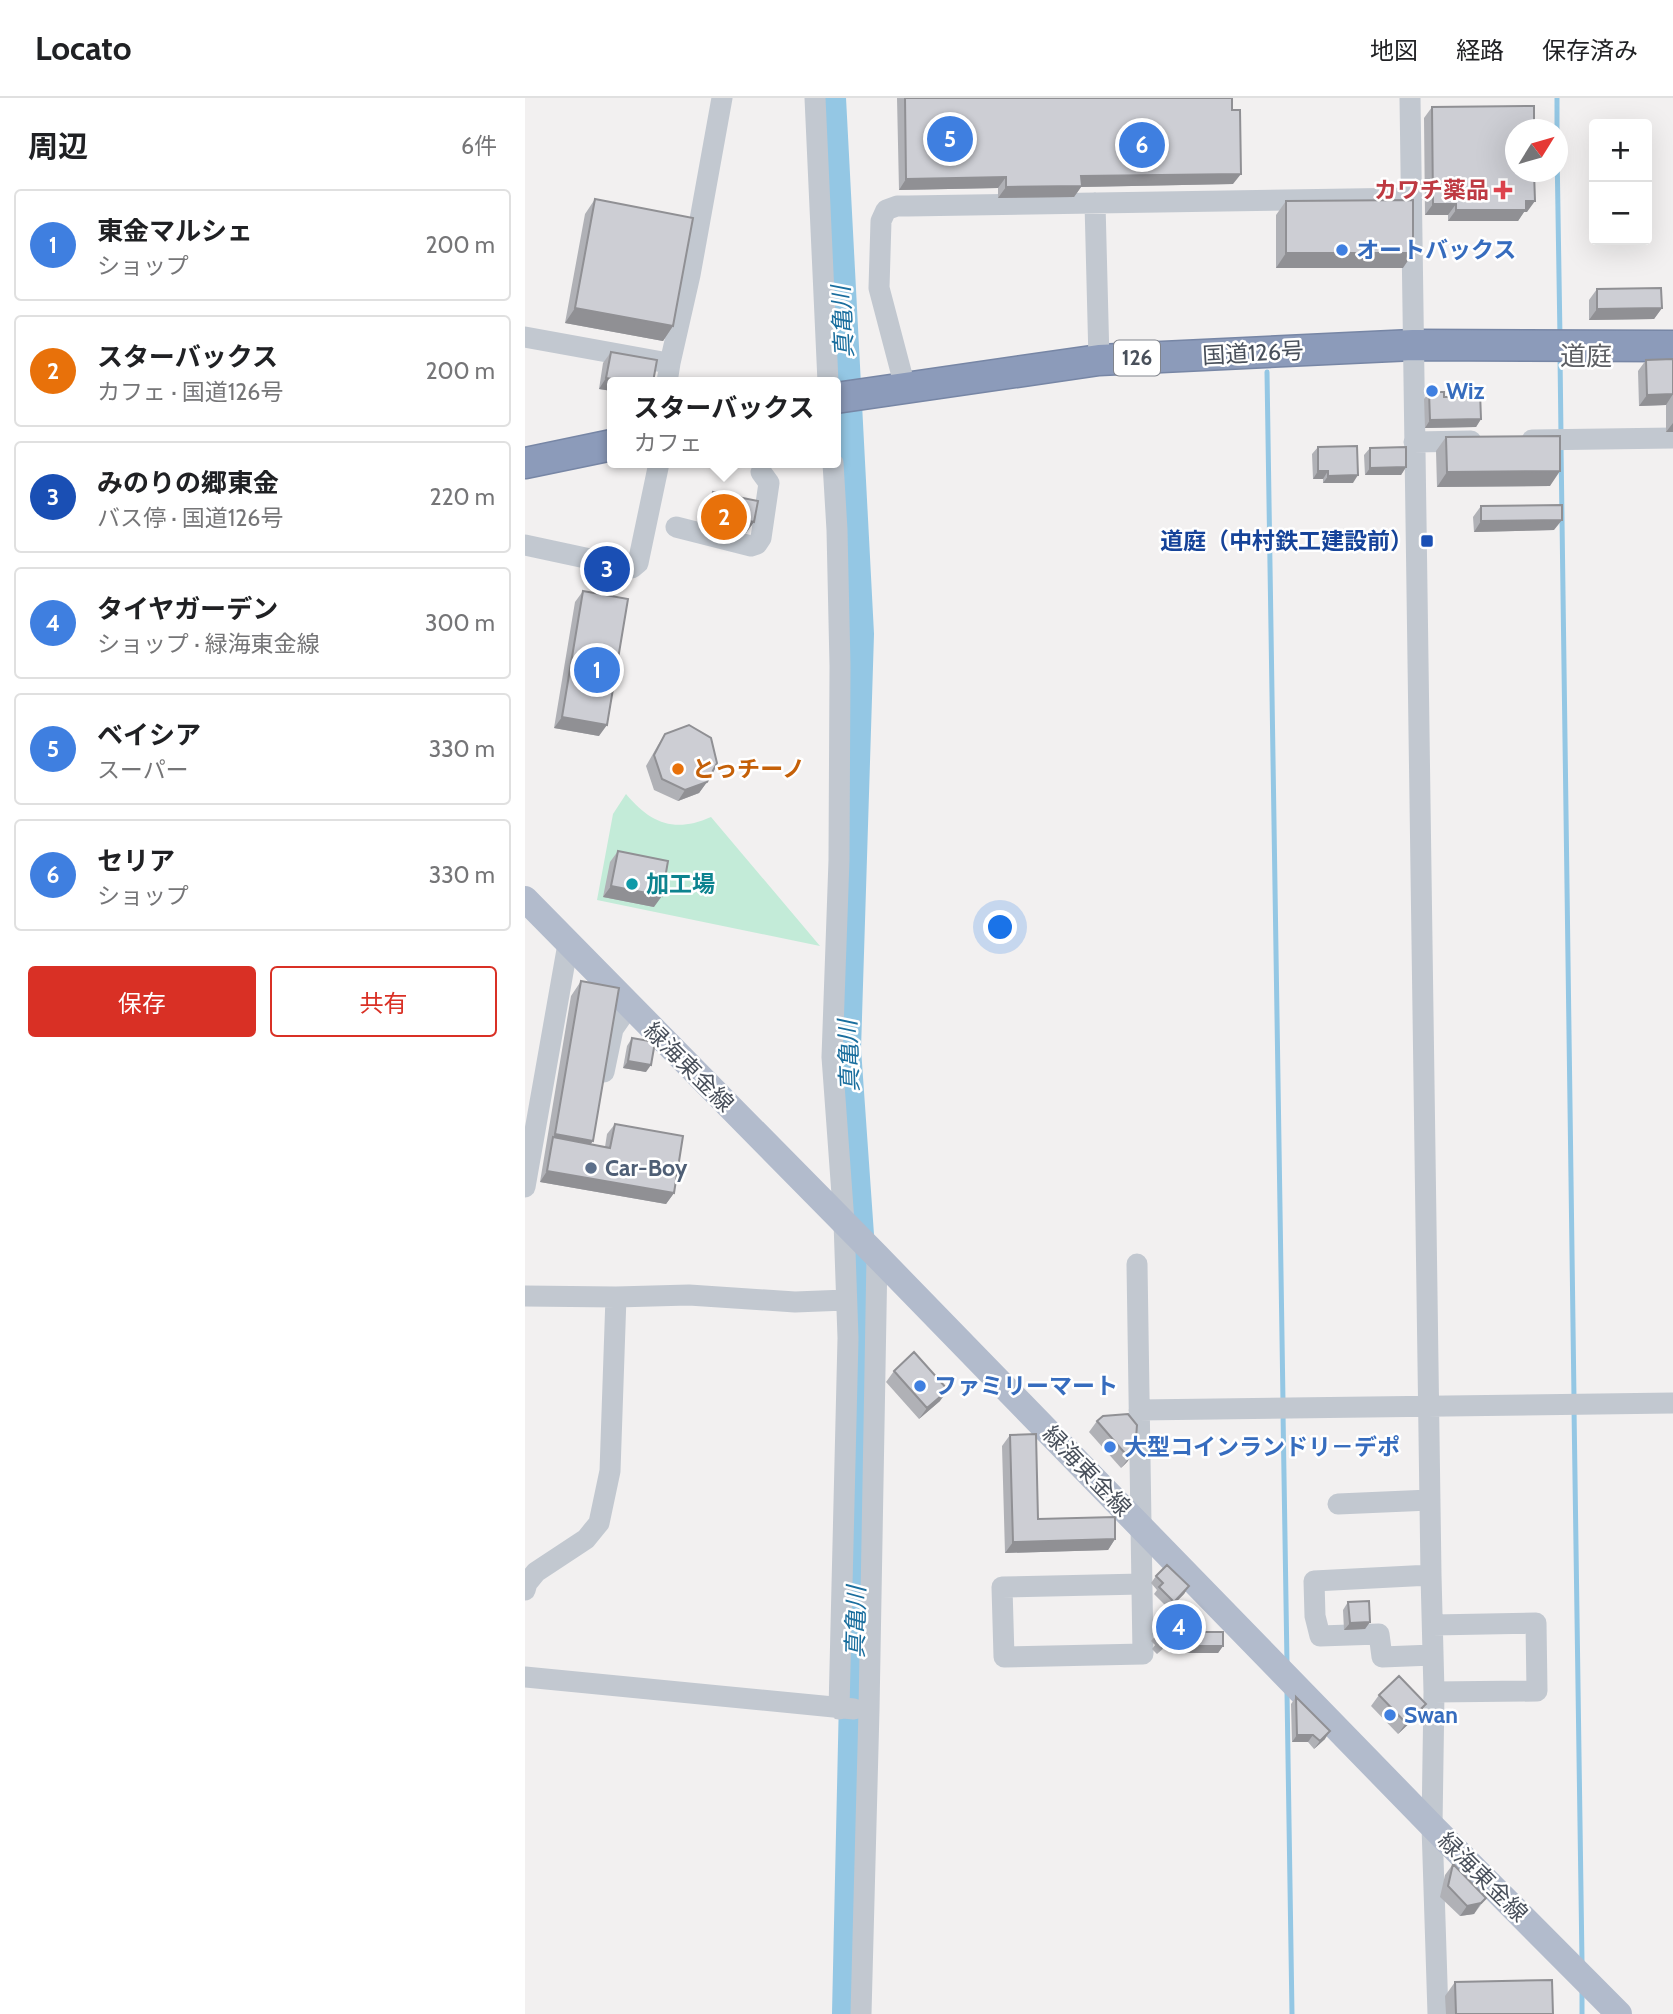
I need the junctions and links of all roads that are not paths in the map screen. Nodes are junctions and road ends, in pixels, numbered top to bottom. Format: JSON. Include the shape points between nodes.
{"nodes":[{"id":1,"x":722,"y":98,"type":"edge"},
{"id":2,"x":815,"y":98,"type":"edge"},
{"id":3,"x":1410,"y":98,"type":"edge"},
{"id":4,"x":1412,"y":198,"type":"junction"},
{"id":5,"x":1095,"y":203,"type":"junction"},
{"id":6,"x":525,"y":337,"type":"edge"},
{"id":7,"x":1413,"y":345,"type":"junction"},
{"id":8,"x":1673,"y":346,"type":"edge"},
{"id":9,"x":1099,"y":360,"type":"junction"},
{"id":10,"x":668,"y":373,"type":"edge"},
{"id":11,"x":828,"y":377,"type":"edge"},
{"id":12,"x":905,"y":387,"type":"junction"},
{"id":13,"x":850,"y":396,"type":"edge"},
{"id":14,"x":1673,"y":438,"type":"edge"},
{"id":15,"x":1415,"y":442,"type":"junction"},
{"id":16,"x":607,"y":446,"type":"edge"},
{"id":17,"x":525,"y":463,"type":"edge"},
{"id":18,"x":658,"y":468,"type":"edge"},
{"id":19,"x":833,"y":468,"type":"edge"},
{"id":20,"x":761,"y":472,"type":"dead end"},
{"id":21,"x":676,"y":527,"type":"dead end"},
{"id":22,"x":525,"y":545,"type":"edge"},
{"id":23,"x":525,"y":899,"type":"edge"},
{"id":24,"x":568,"y":944,"type":"junction"},
{"id":25,"x":629,"y":1006,"type":"junction"},
{"id":26,"x":599,"y":1096,"type":"edge"},
{"id":27,"x":525,"y":1187,"type":"edge"},
{"id":28,"x":844,"y":1222,"type":"junction"},
{"id":29,"x":877,"y":1256,"type":"junction"},
{"id":30,"x":1136,"y":1264,"type":"dead end"},
{"id":31,"x":525,"y":1296,"type":"edge"},
{"id":32,"x":616,"y":1297,"type":"junction"},
{"id":33,"x":846,"y":1300,"type":"junction"},
{"id":34,"x":1673,"y":1403,"type":"edge"},
{"id":35,"x":1429,"y":1407,"type":"junction"},
{"id":36,"x":1139,"y":1410,"type":"junction"},
{"id":37,"x":1430,"y":1500,"type":"junction"},
{"id":38,"x":1338,"y":1504,"type":"dead end"},
{"id":39,"x":1141,"y":1525,"type":"junction"},
{"id":40,"x":1431,"y":1575,"type":"junction"},
{"id":41,"x":1142,"y":1584,"type":"junction"},
{"id":42,"x":525,"y":1590,"type":"edge"},
{"id":43,"x":1433,"y":1625,"type":"junction"},
{"id":44,"x":1433,"y":1655,"type":"junction"},
{"id":45,"x":525,"y":1676,"type":"edge"},
{"id":46,"x":1434,"y":1692,"type":"junction"},
{"id":47,"x":839,"y":1709,"type":"junction"},
{"id":48,"x":869,"y":1710,"type":"junction"},
{"id":49,"x":1432,"y":1826,"type":"junction"},
{"id":50,"x":861,"y":2014,"type":"edge"},
{"id":51,"x":1438,"y":2014,"type":"edge"},
{"id":52,"x":1619,"y":2014,"type":"edge"}],
"edges":[{"from":1,"to":10,"type":"street","via":[[691,275]]},
{"from":2,"to":11,"type":"street"},
{"from":3,"to":4,"type":"street"},
{"from":4,"to":5,"type":"street"},
{"from":4,"to":7,"type":"street"},
{"from":5,"to":9,"type":"street"},
{"from":5,"to":12,"type":"street","via":[[897,206],[886,210],[881,221],[879,288]]},
{"from":6,"to":10,"type":"street"},
{"from":7,"to":8,"type":"highway","name":"国道126号","number":"126"},
{"from":7,"to":9,"type":"highway","name":"国道126号","number":"126"},
{"from":7,"to":15,"type":"street"},
{"from":9,"to":12,"type":"highway","name":"国道126号","number":"126"},
{"from":12,"to":13,"type":"highway","name":"国道126号","number":"126"},
{"from":14,"to":15,"type":"street"},
{"from":15,"to":35,"type":"street"},
{"from":16,"to":17,"type":"highway"},
{"from":18,"to":22,"type":"street","via":[[638,563],[632,568]]},
{"from":19,"to":28,"type":"street","via":[[840,680],[832,1057]]},
{"from":20,"to":21,"type":"street","via":[[769,483],[757,544]]},
{"from":23,"to":24,"type":"main road","name":"緑海東金線"},
{"from":24,"to":25,"type":"main road","name":"緑海東金線"},
{"from":24,"to":27,"type":"street"},
{"from":25,"to":26,"type":"street","via":[[613,1030]]},
{"from":25,"to":28,"type":"main road","name":"緑海東金線"},
{"from":28,"to":29,"type":"main road","name":"緑海東金線"},
{"from":28,"to":33,"type":"street"},
{"from":29,"to":39,"type":"main road","name":"緑海東金線"},
{"from":29,"to":48,"type":"street"},
{"from":30,"to":36,"type":"street"},
{"from":31,"to":32,"type":"street"},
{"from":32,"to":33,"type":"street","via":[[689,1294],[795,1302]]},
{"from":32,"to":42,"type":"street","via":[[610,1471],[599,1523],[586,1539],[536,1572]]},
{"from":33,"to":47,"type":"street"},
{"from":34,"to":35,"type":"street"},
{"from":35,"to":36,"type":"street"},
{"from":35,"to":37,"type":"street"},
{"from":36,"to":39,"type":"street"},
{"from":37,"to":38,"type":"street"},
{"from":37,"to":40,"type":"street"},
{"from":39,"to":41,"type":"street"},
{"from":39,"to":49,"type":"main road","name":"緑海東金線"},
{"from":40,"to":43,"type":"street"},
{"from":40,"to":44,"type":"street","via":[[1314,1581],[1320,1636],[1379,1634],[1382,1657]]},
{"from":41,"to":41,"type":"street","via":[[1143,1654],[1004,1657],[1002,1587]]},
{"from":43,"to":44,"type":"street"},
{"from":43,"to":46,"type":"street","via":[[1535,1623],[1537,1677],[1537,1691]]},
{"from":44,"to":46,"type":"street"},
{"from":45,"to":47,"type":"street"},
{"from":46,"to":49,"type":"street"},
{"from":47,"to":48,"type":"street"},
{"from":48,"to":50,"type":"street"},
{"from":49,"to":51,"type":"street"},
{"from":49,"to":52,"type":"main road","name":"緑海東金線"}]}
